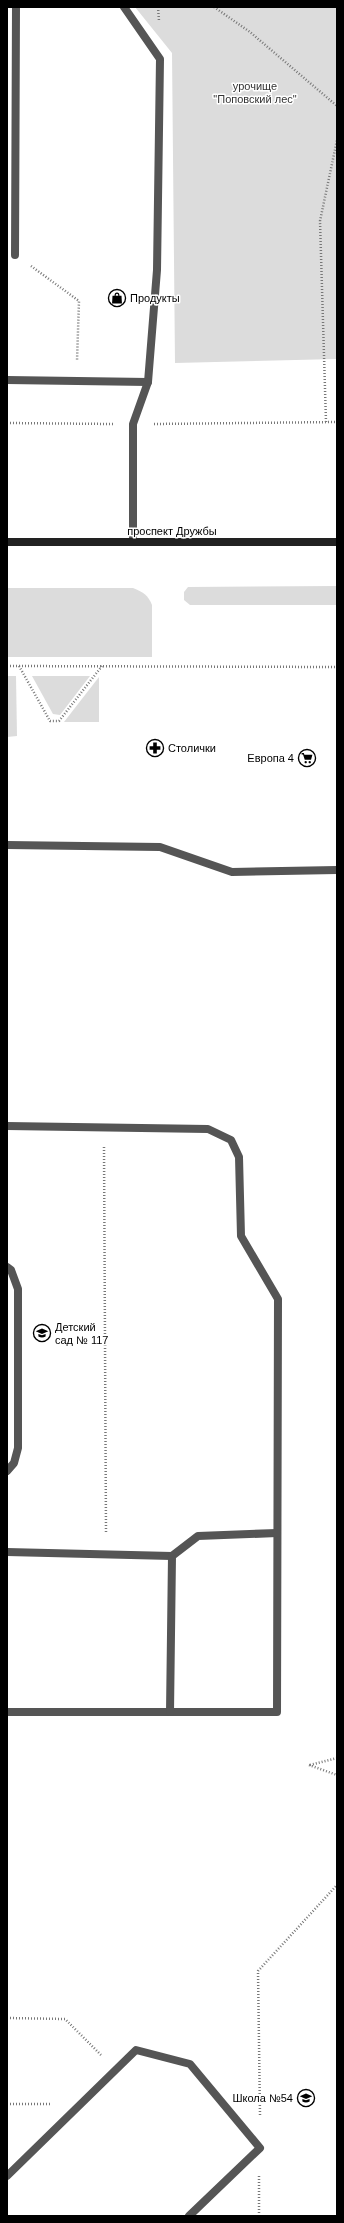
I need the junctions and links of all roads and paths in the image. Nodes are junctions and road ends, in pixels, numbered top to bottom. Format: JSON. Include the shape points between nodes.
{"nodes":[{"id":1,"x":16,"y":7,"type":"edge"},
{"id":2,"x":124,"y":7,"type":"edge"},
{"id":3,"x":214,"y":7,"type":"edge"},
{"id":4,"x":337,"y":106,"type":"edge"},
{"id":5,"x":337,"y":140,"type":"edge"},
{"id":6,"x":11,"y":159,"type":"edge"},
{"id":7,"x":15,"y":255,"type":"joint"},
{"id":8,"x":7,"y":380,"type":"edge"},
{"id":9,"x":77,"y":381,"type":"junction"},
{"id":10,"x":148,"y":382,"type":"junction"},
{"id":11,"x":7,"y":422,"type":"edge"},
{"id":12,"x":326,"y":422,"type":"junction"},
{"id":13,"x":337,"y":422,"type":"edge"},
{"id":14,"x":133,"y":424,"type":"junction"},
{"id":15,"x":7,"y":542,"type":"edge"},
{"id":16,"x":133,"y":542,"type":"junction"},
{"id":17,"x":337,"y":542,"type":"edge"},
{"id":18,"x":7,"y":666,"type":"edge"},
{"id":19,"x":19,"y":666,"type":"junction"},
{"id":20,"x":103,"y":666,"type":"junction"},
{"id":21,"x":337,"y":667,"type":"edge"},
{"id":22,"x":7,"y":845,"type":"edge"},
{"id":23,"x":337,"y":870,"type":"edge"},
{"id":24,"x":7,"y":1126,"type":"edge"},
{"id":25,"x":104,"y":1128,"type":"junction"},
{"id":26,"x":7,"y":1267,"type":"edge"},
{"id":27,"x":7,"y":1471,"type":"edge"},
{"id":28,"x":277,"y":1533,"type":"junction"},
{"id":29,"x":7,"y":1552,"type":"edge"},
{"id":30,"x":106,"y":1554,"type":"junction"},
{"id":31,"x":172,"y":1556,"type":"junction"},
{"id":32,"x":7,"y":1712,"type":"edge"},
{"id":33,"x":170,"y":1712,"type":"junction"},
{"id":34,"x":337,"y":1758,"type":"edge"},
{"id":35,"x":337,"y":1775,"type":"edge"},
{"id":36,"x":337,"y":1884,"type":"edge"},
{"id":37,"x":7,"y":2018,"type":"edge"},
{"id":38,"x":115,"y":2070,"type":"junction"},
{"id":39,"x":7,"y":2104,"type":"edge"},
{"id":40,"x":66,"y":2119,"type":"junction"},
{"id":41,"x":260,"y":2148,"type":"junction"},
{"id":42,"x":7,"y":2176,"type":"edge"},
{"id":43,"x":189,"y":2216,"type":"edge"},
{"id":44,"x":259,"y":2216,"type":"edge"}],
"edges":[{"from":1,"to":6,"type":"lane"},
{"from":2,"to":10,"type":"lane","via":[[160,59],[157,270]]},
{"from":3,"to":4,"type":"path","via":[[250,32]]},
{"from":5,"to":12,"type":"path","via":[[320,221]]},
{"from":6,"to":7,"type":"lane"},
{"from":7,"to":9,"type":"path","via":[[79,302]]},
{"from":8,"to":9,"type":"lane"},
{"from":9,"to":10,"type":"lane"},
{"from":10,"to":14,"type":"lane"},
{"from":11,"to":14,"type":"path"},
{"from":12,"to":13,"type":"path"},
{"from":12,"to":14,"type":"path"},
{"from":14,"to":16,"type":"lane"},
{"from":15,"to":16,"type":"main road","name":"проспект Дружбы"},
{"from":16,"to":17,"type":"main road","name":"проспект Дружбы"},
{"from":18,"to":19,"type":"path"},
{"from":19,"to":20,"type":"path"},
{"from":19,"to":20,"type":"path","via":[[50,721],[59,721]]},
{"from":20,"to":21,"type":"path"},
{"from":22,"to":23,"type":"lane","via":[[160,847],[232,872]]},
{"from":24,"to":25,"type":"lane"},
{"from":25,"to":28,"type":"lane","via":[[208,1129],[231,1140],[239,1157],[241,1236],[278,1299]]},
{"from":25,"to":30,"type":"path"},
{"from":26,"to":27,"type":"lane","via":[[11,1270],[18,1289],[18,1448],[14,1463]]},
{"from":28,"to":31,"type":"lane","via":[[198,1536]]},
{"from":28,"to":33,"type":"lane","via":[[277,1712]]},
{"from":29,"to":30,"type":"lane"},
{"from":30,"to":31,"type":"lane"},
{"from":31,"to":33,"type":"lane"},
{"from":32,"to":33,"type":"lane"},
{"from":34,"to":35,"type":"path","via":[[309,1765]]},
{"from":36,"to":41,"type":"path","via":[[258,1971]]},
{"from":37,"to":38,"type":"path","via":[[65,2019]]},
{"from":38,"to":40,"type":"lane"},
{"from":38,"to":41,"type":"lane","via":[[136,2050],[190,2064]]},
{"from":39,"to":40,"type":"path","via":[[51,2104]]},
{"from":40,"to":42,"type":"lane"},
{"from":41,"to":43,"type":"lane"},
{"from":41,"to":44,"type":"path"}]}
